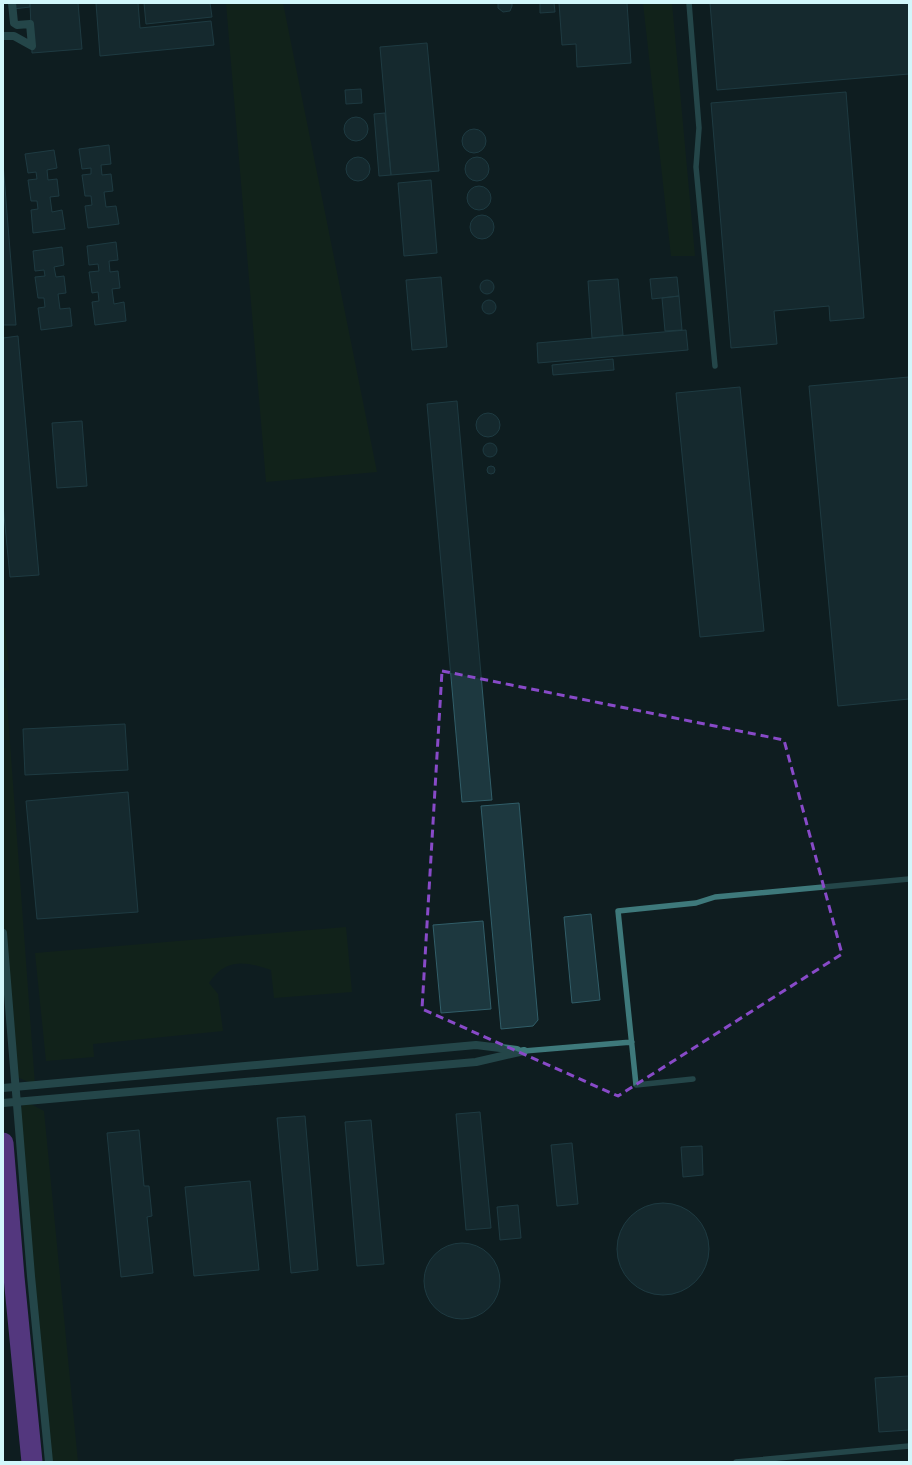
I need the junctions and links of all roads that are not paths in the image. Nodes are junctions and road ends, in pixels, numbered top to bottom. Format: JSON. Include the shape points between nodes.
{"nodes":[{"id":1,"x":12,"y":3,"type":"edge"},
{"id":2,"x":689,"y":3,"type":"edge"},
{"id":3,"x":3,"y":36,"type":"edge"},
{"id":4,"x":715,"y":366,"type":"dead end"},
{"id":5,"x":909,"y":879,"type":"edge"},
{"id":6,"x":3,"y":933,"type":"edge"},
{"id":7,"x":632,"y":1042,"type":"junction"},
{"id":8,"x":524,"y":1051,"type":"junction"},
{"id":9,"x":693,"y":1079,"type":"dead end"},
{"id":10,"x":15,"y":1087,"type":"junction"},
{"id":11,"x":3,"y":1088,"type":"edge"},
{"id":12,"x":17,"y":1102,"type":"junction"},
{"id":13,"x":3,"y":1103,"type":"edge"},
{"id":14,"x":3,"y":1143,"type":"edge"},
{"id":15,"x":3,"y":1303,"type":"edge"},
{"id":16,"x":909,"y":1446,"type":"edge"},
{"id":17,"x":19,"y":1462,"type":"edge"},
{"id":18,"x":32,"y":1462,"type":"edge"},
{"id":19,"x":49,"y":1462,"type":"edge"},
{"id":20,"x":736,"y":1462,"type":"edge"}],
"edges":[{"from":1,"to":3,"type":"street","via":[[14,23],[30,24],[32,46],[14,36]]},
{"from":2,"to":4,"type":"lane","via":[[699,128],[696,167]]},
{"from":5,"to":7,"type":"lane","via":[[715,897],[696,903],[618,911]]},
{"from":6,"to":10,"type":"street"},
{"from":7,"to":8,"type":"lane"},
{"from":7,"to":9,"type":"lane","via":[[636,1085]]},
{"from":8,"to":10,"type":"street","via":[[476,1045]]},
{"from":8,"to":12,"type":"street","via":[[476,1062]]},
{"from":10,"to":11,"type":"street"},
{"from":10,"to":12,"type":"street"},
{"from":12,"to":13,"type":"street"},
{"from":12,"to":19,"type":"street"},
{"from":14,"to":18,"type":"highway"},
{"from":15,"to":17,"type":"highway"},
{"from":16,"to":20,"type":"lane"}]}
